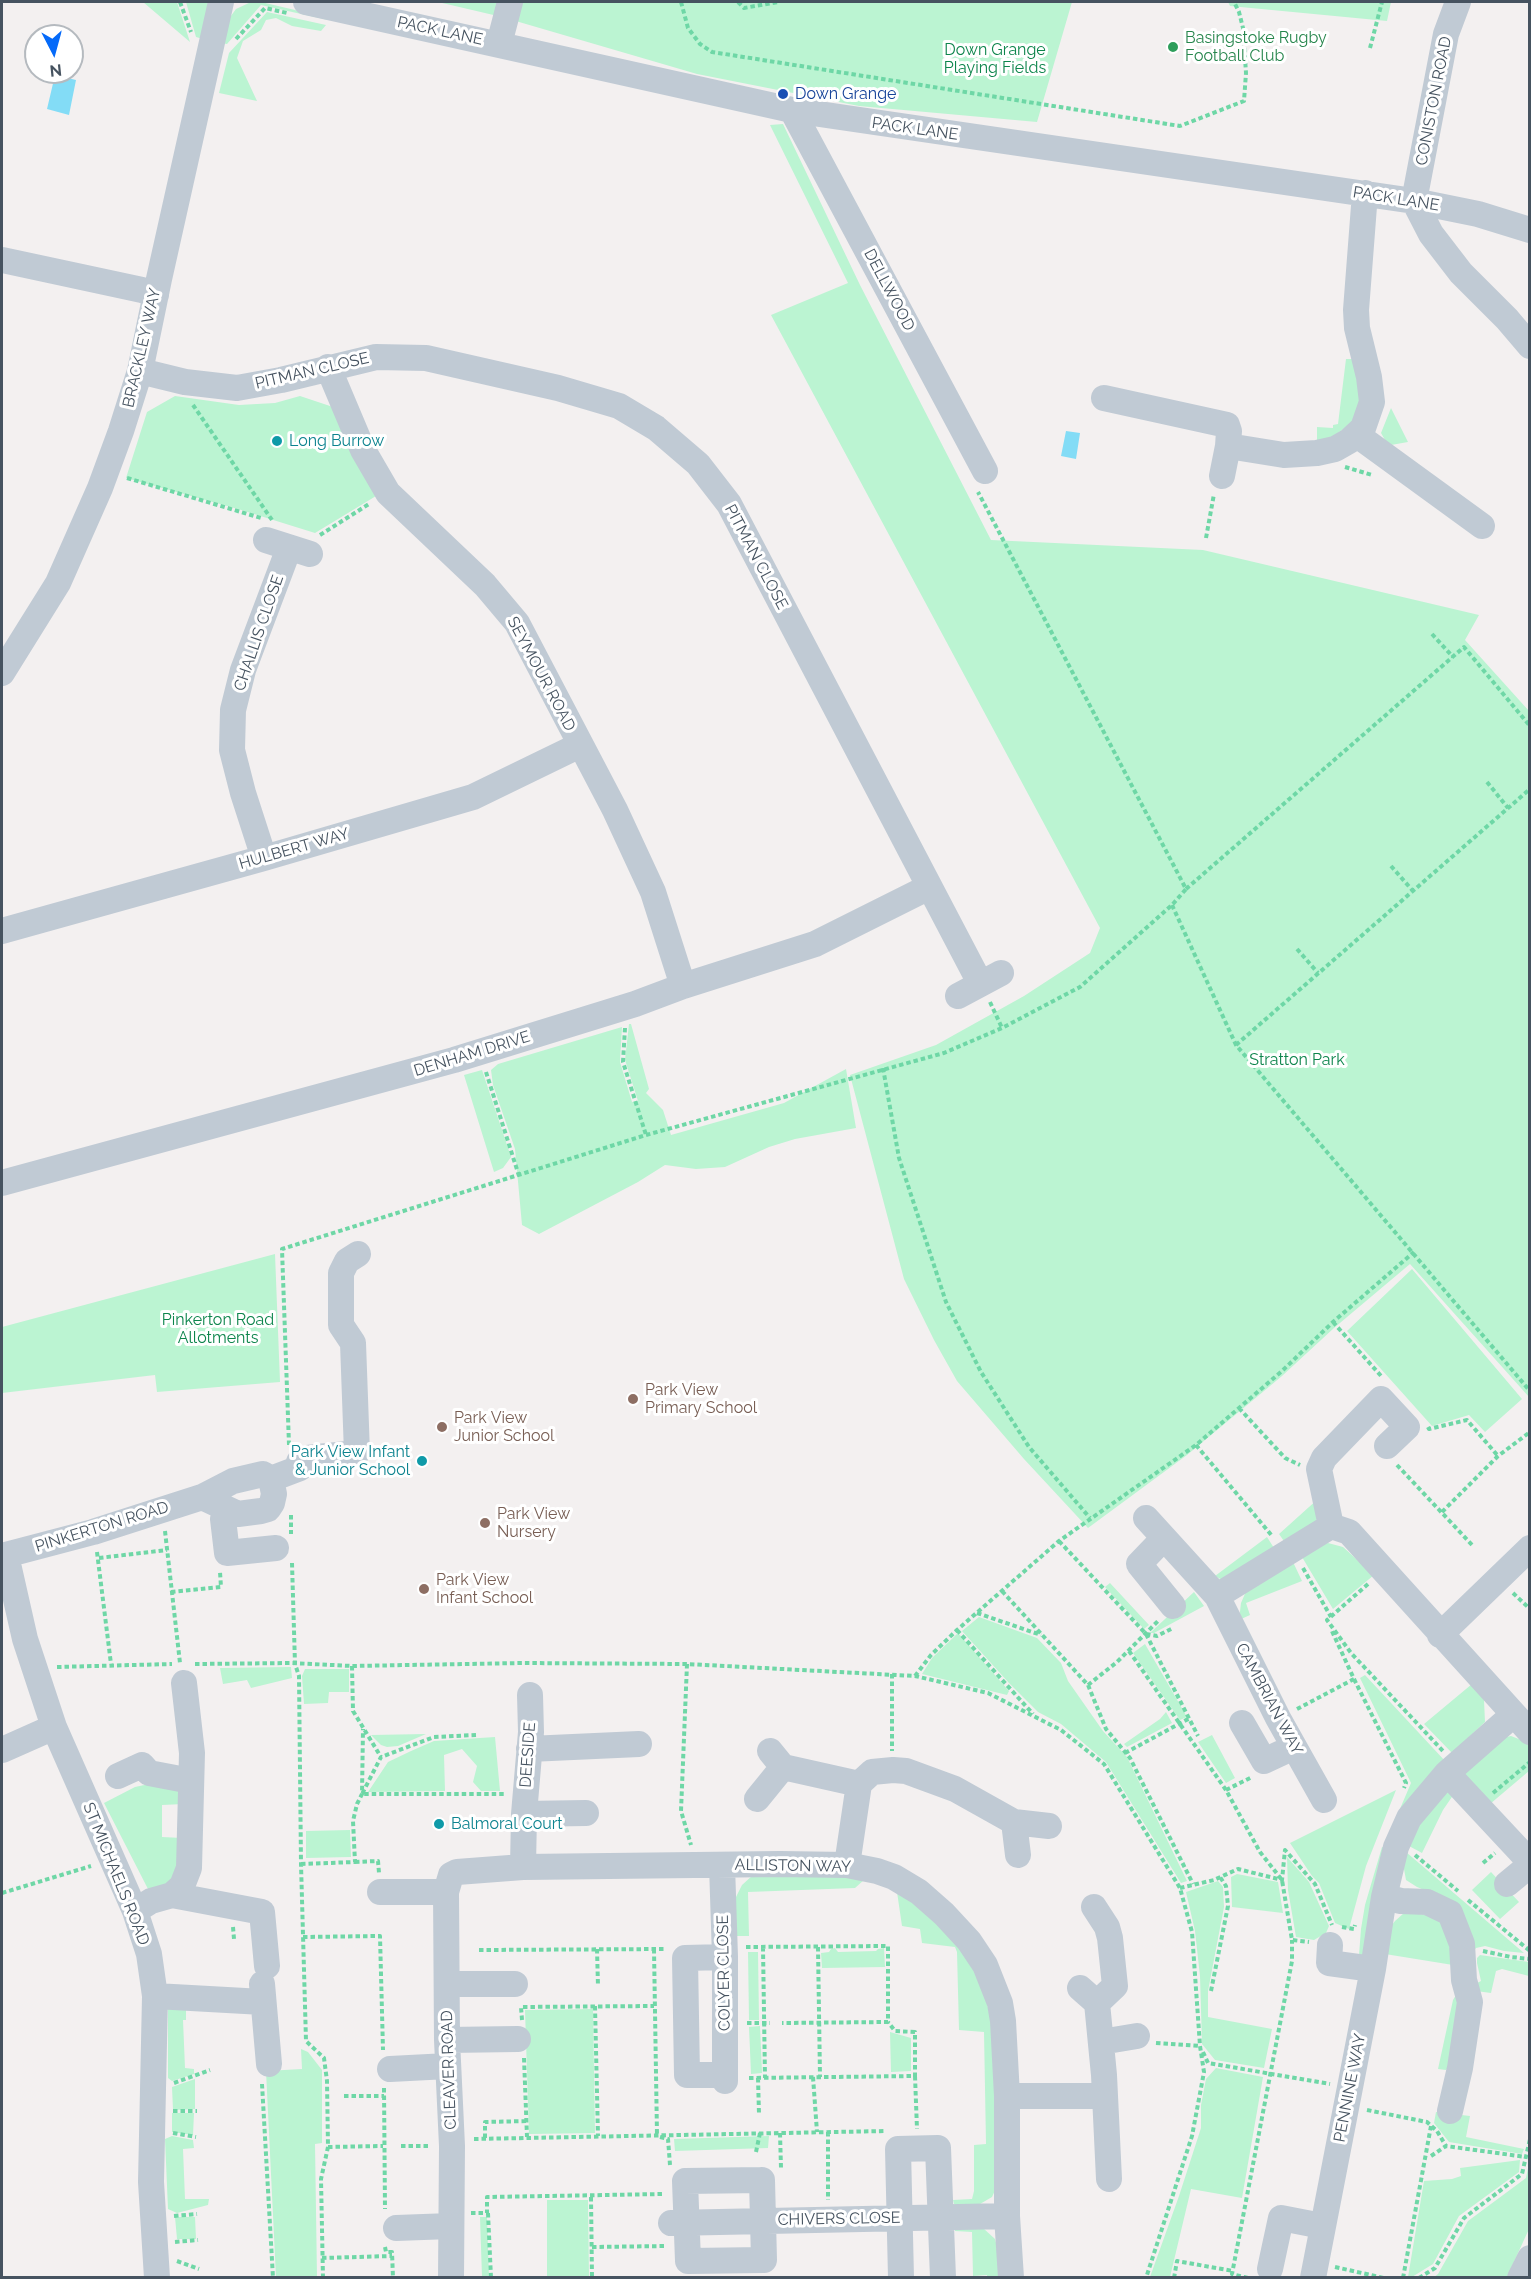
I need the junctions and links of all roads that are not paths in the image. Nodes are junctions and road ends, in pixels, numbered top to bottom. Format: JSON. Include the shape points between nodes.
{"nodes":[{"id":1,"x":221,"y":2,"type":"edge"},
{"id":2,"x":510,"y":2,"type":"edge"},
{"id":3,"x":1458,"y":2,"type":"edge"},
{"id":4,"x":302,"y":9,"type":"edge"},
{"id":5,"x":499,"y":44,"type":"junction"},
{"id":6,"x":792,"y":110,"type":"junction"},
{"id":7,"x":1365,"y":194,"type":"junction"},
{"id":8,"x":1414,"y":201,"type":"junction"},
{"id":9,"x":1530,"y":230,"type":"edge"},
{"id":10,"x":2,"y":260,"type":"edge"},
{"id":11,"x":156,"y":295,"type":"junction"},
{"id":12,"x":1530,"y":346,"type":"edge"},
{"id":13,"x":328,"y":367,"type":"junction"},
{"id":14,"x":140,"y":371,"type":"junction"},
{"id":15,"x":1104,"y":398,"type":"dead end"},
{"id":16,"x":1357,"y":435,"type":"junction"},
{"id":17,"x":1228,"y":438,"type":"junction"},
{"id":18,"x":1222,"y":476,"type":"road end"},
{"id":19,"x":981,"y":481,"type":"road end"},
{"id":20,"x":1482,"y":526,"type":"dead end"},
{"id":21,"x":288,"y":548,"type":"road end"},
{"id":22,"x":2,"y":673,"type":"edge"},
{"id":23,"x":580,"y":746,"type":"junction"},
{"id":24,"x":264,"y":858,"type":"junction"},
{"id":25,"x":929,"y":887,"type":"junction"},
{"id":26,"x":2,"y":931,"type":"edge"},
{"id":27,"x":682,"y":986,"type":"junction"},
{"id":28,"x":958,"y":996,"type":"dead end"},
{"id":29,"x":2,"y":1183,"type":"edge"},
{"id":30,"x":358,"y":1254,"type":"dead end"},
{"id":31,"x":1387,"y":1446,"type":"road end"},
{"id":32,"x":271,"y":1479,"type":"junction"},
{"id":33,"x":201,"y":1497,"type":"junction"},
{"id":34,"x":226,"y":1510,"type":"junction"},
{"id":35,"x":1146,"y":1518,"type":"dead end"},
{"id":36,"x":1331,"y":1526,"type":"junction"},
{"id":37,"x":1163,"y":1539,"type":"junction"},
{"id":38,"x":286,"y":1547,"type":"road end"},
{"id":39,"x":1530,"y":1548,"type":"edge"},
{"id":40,"x":4,"y":1555,"type":"edge"},
{"id":41,"x":1217,"y":1596,"type":"junction"},
{"id":42,"x":1173,"y":1605,"type":"dead end"},
{"id":43,"x":1440,"y":1635,"type":"junction"},
{"id":44,"x":182,"y":1674,"type":"road end"},
{"id":45,"x":530,"y":1695,"type":"dead end"},
{"id":46,"x":1242,"y":1723,"type":"dead end"},
{"id":47,"x":1521,"y":1723,"type":"edge"},
{"id":48,"x":54,"y":1727,"type":"junction"},
{"id":49,"x":639,"y":1744,"type":"dead end"},
{"id":50,"x":1294,"y":1747,"type":"junction"},
{"id":51,"x":529,"y":1749,"type":"junction"},
{"id":52,"x":2,"y":1750,"type":"edge"},
{"id":53,"x":1451,"y":1769,"type":"junction"},
{"id":54,"x":118,"y":1776,"type":"dead end"},
{"id":55,"x":190,"y":1781,"type":"junction"},
{"id":56,"x":859,"y":1784,"type":"junction"},
{"id":57,"x":757,"y":1799,"type":"dead end"},
{"id":58,"x":1323,"y":1800,"type":"dead end"},
{"id":59,"x":524,"y":1804,"type":"junction"},
{"id":60,"x":586,"y":1813,"type":"dead end"},
{"id":61,"x":1014,"y":1822,"type":"junction"},
{"id":62,"x":1049,"y":1826,"type":"dead end"},
{"id":63,"x":1018,"y":1855,"type":"dead end"},
{"id":64,"x":1530,"y":1864,"type":"edge"},
{"id":65,"x":722,"y":1865,"type":"junction"},
{"id":66,"x":847,"y":1865,"type":"junction"},
{"id":67,"x":524,"y":1867,"type":"junction"},
{"id":68,"x":1507,"y":1884,"type":"dead end"},
{"id":69,"x":380,"y":1892,"type":"dead end"},
{"id":70,"x":446,"y":1892,"type":"junction"},
{"id":71,"x":172,"y":1895,"type":"junction"},
{"id":72,"x":1384,"y":1897,"type":"junction"},
{"id":73,"x":1094,"y":1907,"type":"dead end"},
{"id":74,"x":135,"y":1911,"type":"junction"},
{"id":75,"x":1331,"y":1935,"type":"road end"},
{"id":76,"x":725,"y":1952,"type":"junction"},
{"id":77,"x":1373,"y":1969,"type":"junction"},
{"id":78,"x":264,"y":1984,"type":"junction"},
{"id":79,"x":447,"y":1984,"type":"junction"},
{"id":80,"x":515,"y":1984,"type":"dead end"},
{"id":81,"x":155,"y":1996,"type":"junction"},
{"id":82,"x":1137,"y":2036,"type":"road end"},
{"id":83,"x":447,"y":2040,"type":"junction"},
{"id":84,"x":521,"y":2040,"type":"road end"},
{"id":85,"x":1101,"y":2042,"type":"junction"},
{"id":86,"x":269,"y":2064,"type":"road end"},
{"id":87,"x":448,"y":2067,"type":"junction"},
{"id":88,"x":385,"y":2069,"type":"road end"},
{"id":89,"x":1007,"y":2096,"type":"junction"},
{"id":90,"x":1105,"y":2096,"type":"junction"},
{"id":91,"x":1441,"y":2118,"type":"road end"},
{"id":92,"x":1109,"y":2179,"type":"dead end"},
{"id":93,"x":1007,"y":2216,"type":"junction"},
{"id":94,"x":900,"y":2217,"type":"junction"},
{"id":95,"x":942,"y":2217,"type":"junction"},
{"id":96,"x":451,"y":2220,"type":"junction"},
{"id":97,"x":764,"y":2220,"type":"junction"},
{"id":98,"x":1322,"y":2226,"type":"junction"},
{"id":99,"x":389,"y":2228,"type":"road end"},
{"id":100,"x":676,"y":2230,"type":"junction"},
{"id":101,"x":1530,"y":2258,"type":"edge"},
{"id":102,"x":167,"y":2269,"type":"edge"},
{"id":103,"x":1315,"y":2270,"type":"edge"},
{"id":104,"x":1259,"y":2273,"type":"edge"},
{"id":105,"x":451,"y":2277,"type":"edge"},
{"id":106,"x":901,"y":2277,"type":"edge"},
{"id":107,"x":943,"y":2277,"type":"edge"},
{"id":108,"x":1011,"y":2277,"type":"edge"},
{"id":109,"x":1520,"y":2277,"type":"edge"}],
"edges":[{"from":1,"to":11,"type":"street","name":"BRACKLEY WAY"},
{"from":2,"to":5,"type":"street"},
{"from":3,"to":8,"type":"street","name":"CONISTON ROAD","via":[[1446,34]]},
{"from":4,"to":5,"type":"street","name":"PACK LANE"},
{"from":5,"to":6,"type":"street","name":"PACK LANE"},
{"from":6,"to":7,"type":"street","name":"PACK LANE"},
{"from":6,"to":19,"type":"street","name":"DELLWOOD"},
{"from":7,"to":8,"type":"street","name":"PACK LANE"},
{"from":7,"to":16,"type":"street","via":[[1356,310],[1372,402],[1368,419]]},
{"from":8,"to":9,"type":"street","name":"PACK LANE"},
{"from":8,"to":12,"type":"street","via":[[1431,234],[1461,273]]},
{"from":10,"to":11,"type":"street"},
{"from":11,"to":14,"type":"street","name":"BRACKLEY WAY"},
{"from":13,"to":14,"type":"street","name":"PITMAN CLOSE","via":[[237,388]]},
{"from":13,"to":23,"type":"street","name":"SEYMOUR ROAD","via":[[363,450],[388,493],[485,585],[517,623]]},
{"from":13,"to":25,"type":"street","name":"PITMAN CLOSE","via":[[375,357],[426,358],[558,388],[619,406],[656,428],[698,464],[729,504]]},
{"from":14,"to":22,"type":"street","name":"BRACKLEY WAY","via":[[118,440],[58,583]]},
{"from":15,"to":17,"type":"street","via":[[1227,425]]},
{"from":16,"to":17,"type":"street","via":[[1335,449],[1300,456]]},
{"from":16,"to":20,"type":"street"},
{"from":17,"to":18,"type":"street"},
{"from":21,"to":24,"type":"street","name":"CHALLIS CLOSE","via":[[243,670],[233,711],[232,750]]},
{"from":23,"to":24,"type":"street","name":"HULBERT WAY","via":[[473,796]]},
{"from":23,"to":27,"type":"street","name":"SEYMOUR ROAD","via":[[653,892]]},
{"from":24,"to":26,"type":"street","name":"HULBERT WAY"},
{"from":25,"to":27,"type":"street","name":"DENHAM DRIVE","via":[[815,944]]},
{"from":25,"to":28,"type":"street","name":"PITMAN CLOSE","via":[[991,978]]},
{"from":27,"to":29,"type":"street","name":"DENHAM DRIVE","via":[[454,1060]]},
{"from":30,"to":32,"type":"street","via":[[341,1273],[341,1325],[353,1343],[357,1454],[307,1458],[299,1461],[300,1468]]},
{"from":31,"to":36,"type":"street","via":[[1407,1427],[1380,1399],[1324,1458],[1319,1469]]},
{"from":32,"to":33,"type":"street","name":"PINKERTON ROAD","via":[[263,1474],[233,1481]]},
{"from":32,"to":34,"type":"street","via":[[274,1494],[268,1509],[238,1514]]},
{"from":33,"to":34,"type":"street"},
{"from":33,"to":40,"type":"street","name":"PINKERTON ROAD","via":[[93,1532]]},
{"from":34,"to":38,"type":"street","via":[[223,1519],[227,1553]]},
{"from":35,"to":37,"type":"street","name":"CAMBRIAN WAY"},
{"from":36,"to":41,"type":"street"},
{"from":36,"to":43,"type":"street","via":[[1349,1533]]},
{"from":37,"to":41,"type":"street","name":"CAMBRIAN WAY"},
{"from":37,"to":42,"type":"street","via":[[1139,1564]]},
{"from":39,"to":43,"type":"street"},
{"from":40,"to":48,"type":"street","name":"ST MICHAELS ROAD","via":[[25,1639]]},
{"from":41,"to":50,"type":"street","name":"CAMBRIAN WAY"},
{"from":43,"to":47,"type":"street"},
{"from":44,"to":55,"type":"street","via":[[192,1753]]},
{"from":45,"to":51,"type":"street","name":"DEESIDE"},
{"from":46,"to":50,"type":"street","via":[[1264,1761]]},
{"from":47,"to":53,"type":"street","name":"PENNINE WAY"},
{"from":48,"to":52,"type":"street"},
{"from":48,"to":74,"type":"street","name":"ST MICHAELS ROAD"},
{"from":49,"to":51,"type":"street"},
{"from":50,"to":58,"type":"street","name":"CAMBRIAN WAY"},
{"from":51,"to":59,"type":"street","name":"DEESIDE"},
{"from":53,"to":64,"type":"street","via":[[1477,1806]]},
{"from":53,"to":72,"type":"street","name":"PENNINE WAY","via":[[1409,1818],[1396,1846]]},
{"from":54,"to":55,"type":"street","via":[[142,1765],[149,1773]]},
{"from":55,"to":71,"type":"street","via":[[189,1868],[182,1886]]},
{"from":56,"to":57,"type":"street","via":[[777,1759]]},
{"from":56,"to":61,"type":"street","via":[[872,1772],[906,1771],[955,1789]]},
{"from":56,"to":66,"type":"street"},
{"from":59,"to":60,"type":"street"},
{"from":59,"to":67,"type":"street","name":"DEESIDE"},
{"from":61,"to":62,"type":"street"},
{"from":61,"to":63,"type":"street"},
{"from":64,"to":68,"type":"street"},
{"from":65,"to":66,"type":"street","name":"ALLISTON WAY"},
{"from":65,"to":67,"type":"street","name":"ALLISTON WAY"},
{"from":65,"to":76,"type":"street","name":"COLYER CLOSE"},
{"from":66,"to":89,"type":"street","name":"ALLISTON WAY","via":[[877,1870],[919,1892],[969,1941],[985,1965],[1000,2003]]},
{"from":67,"to":70,"type":"street","name":"ALLISTON WAY","via":[[462,1871],[451,1875]]},
{"from":69,"to":70,"type":"street"},
{"from":70,"to":79,"type":"street","name":"CLEAVER ROAD"},
{"from":71,"to":74,"type":"street"},
{"from":71,"to":78,"type":"street","via":[[262,1912]]},
{"from":72,"to":77,"type":"street","name":"PENNINE WAY"},
{"from":72,"to":91,"type":"street","via":[[1427,1902],[1450,1913],[1462,1944],[1470,2002],[1460,2067]]},
{"from":73,"to":85,"type":"street","via":[[1110,1938],[1115,1986],[1089,1996]]},
{"from":74,"to":81,"type":"street","name":"ST MICHAELS ROAD","via":[[149,1954]]},
{"from":75,"to":77,"type":"street","via":[[1329,1963]]},
{"from":76,"to":76,"type":"street","name":"COLYER CLOSE","via":[[733,2078],[687,2075],[685,1958]]},
{"from":77,"to":98,"type":"street","name":"PENNINE WAY"},
{"from":78,"to":81,"type":"street"},
{"from":78,"to":86,"type":"street"},
{"from":79,"to":80,"type":"street"},
{"from":79,"to":83,"type":"street","name":"CLEAVER ROAD"},
{"from":81,"to":102,"type":"street","name":"ST MICHAELS ROAD","via":[[151,2182]]},
{"from":82,"to":85,"type":"street"},
{"from":83,"to":84,"type":"street"},
{"from":83,"to":87,"type":"street","name":"CLEAVER ROAD"},
{"from":85,"to":90,"type":"street"},
{"from":87,"to":88,"type":"street"},
{"from":87,"to":96,"type":"street","name":"CLEAVER ROAD"},
{"from":89,"to":90,"type":"street"},
{"from":89,"to":93,"type":"street","name":"ALLISTON WAY"},
{"from":90,"to":92,"type":"street"},
{"from":93,"to":95,"type":"street","name":"CHIVERS CLOSE"},
{"from":93,"to":108,"type":"street","name":"ALLISTON WAY"},
{"from":94,"to":95,"type":"street","name":"CHIVERS CLOSE"},
{"from":94,"to":95,"type":"street","via":[[898,2149],[913,2136],[938,2148]]},
{"from":94,"to":97,"type":"street","name":"CHIVERS CLOSE"},
{"from":94,"to":106,"type":"street"},
{"from":95,"to":107,"type":"street"},
{"from":96,"to":99,"type":"street"},
{"from":96,"to":105,"type":"street","name":"CLEAVER ROAD"},
{"from":97,"to":100,"type":"street","name":"CHIVERS CLOSE"},
{"from":97,"to":100,"type":"street","via":[[764,2260],[688,2261]]},
{"from":97,"to":100,"type":"street","via":[[762,2180],[685,2181]]},
{"from":98,"to":103,"type":"street","name":"PENNINE WAY"},
{"from":98,"to":104,"type":"street","via":[[1281,2218]]},
{"from":101,"to":109,"type":"street"}]}
